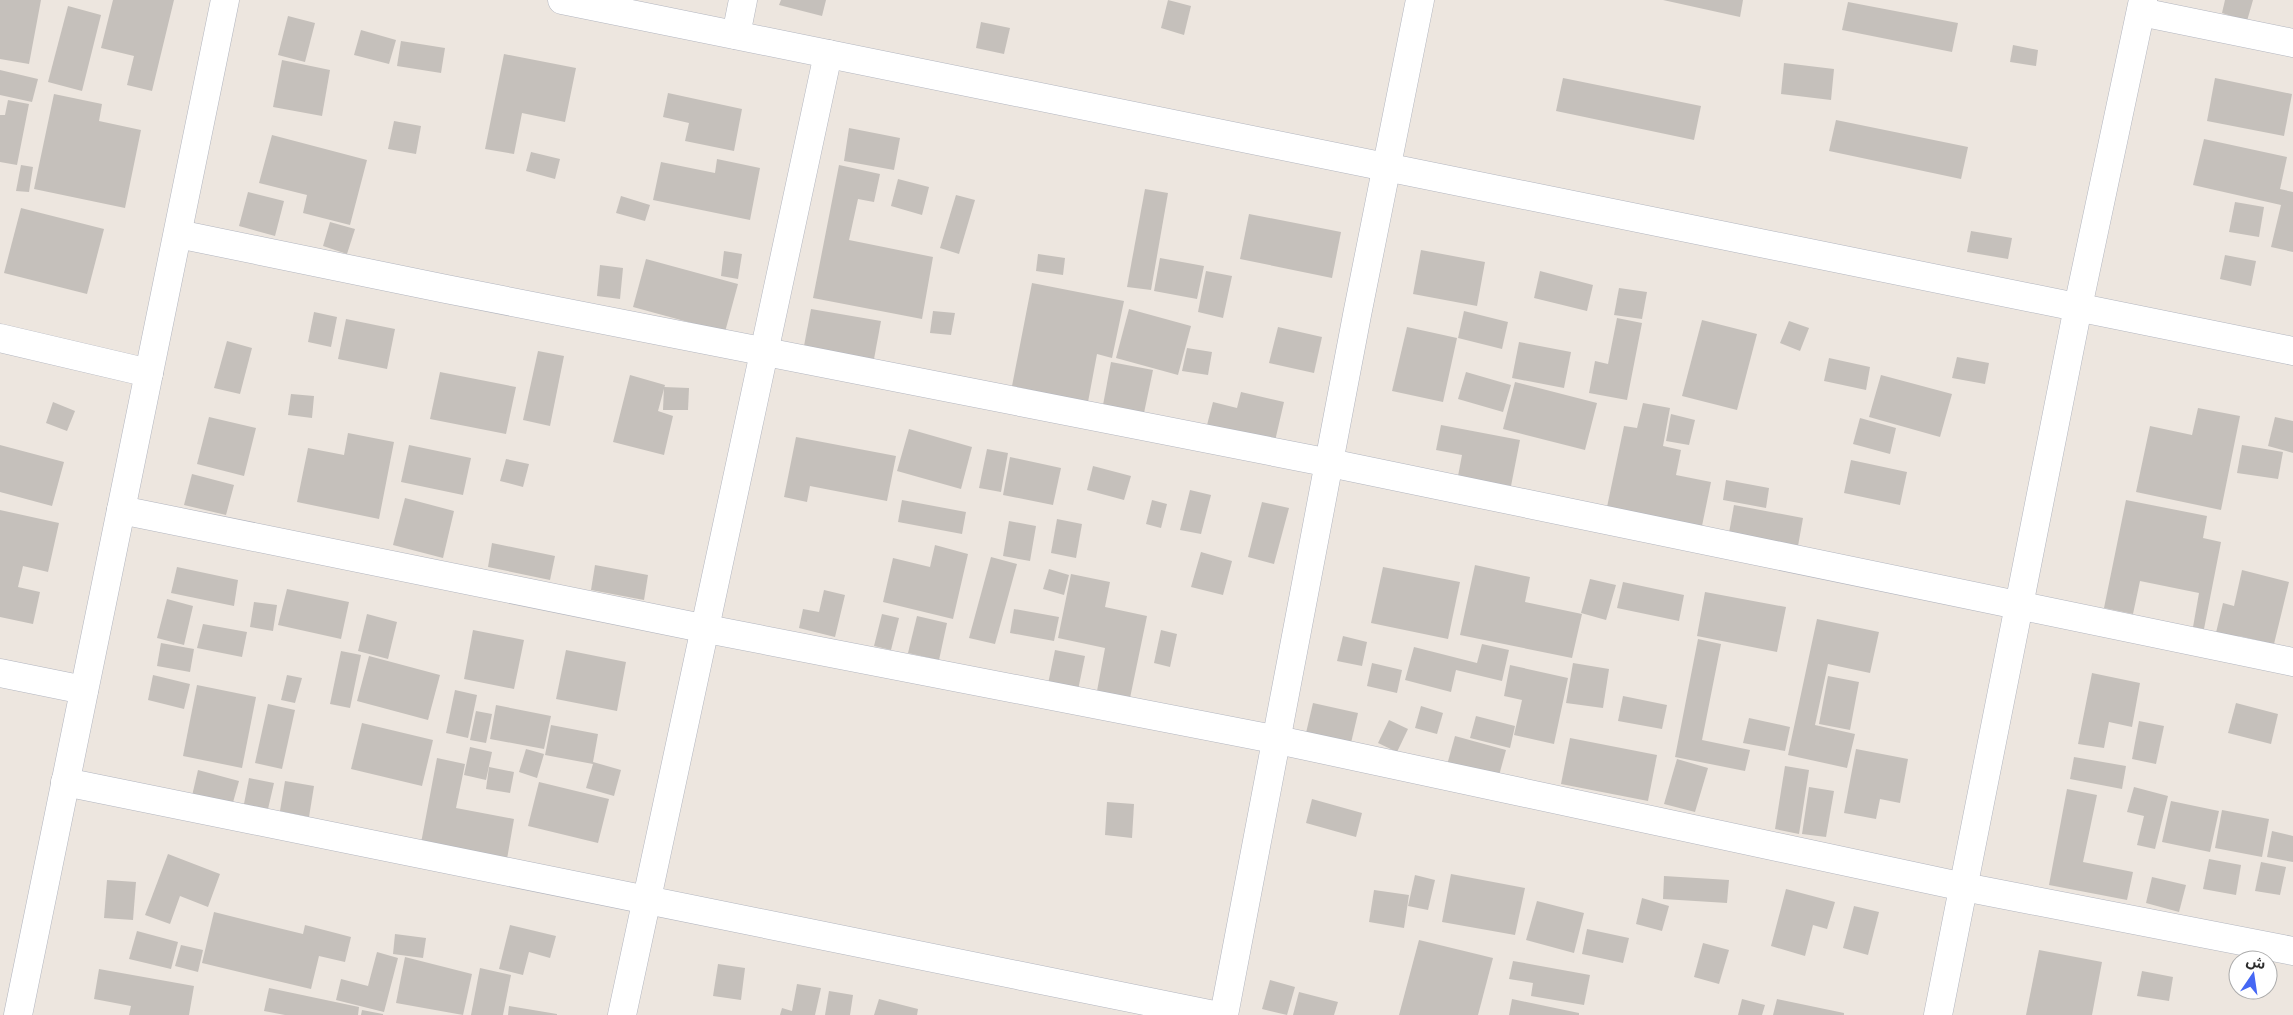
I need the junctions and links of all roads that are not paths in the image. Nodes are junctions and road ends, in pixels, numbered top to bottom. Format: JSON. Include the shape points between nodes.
{"nodes":[{"id":1,"x":225,"y":0,"type":"edge"},
{"id":2,"x":562,"y":0,"type":"edge"},
{"id":3,"x":743,"y":0,"type":"edge"},
{"id":4,"x":1420,"y":0,"type":"edge"},
{"id":5,"x":2142,"y":6,"type":"edge"},
{"id":6,"x":736,"y":35,"type":"junction"},
{"id":7,"x":2293,"y":43,"type":"edge"},
{"id":8,"x":828,"y":54,"type":"junction"},
{"id":9,"x":1386,"y":167,"type":"junction"},
{"id":10,"x":178,"y":234,"type":"junction"},
{"id":11,"x":2078,"y":307,"type":"junction"},
{"id":12,"x":0,"y":338,"type":"edge"},
{"id":13,"x":2293,"y":350,"type":"edge"},
{"id":14,"x":763,"y":351,"type":"junction"},
{"id":15,"x":149,"y":373,"type":"junction"},
{"id":16,"x":1330,"y":463,"type":"junction"},
{"id":17,"x":121,"y":510,"type":"junction"},
{"id":18,"x":2019,"y":606,"type":"junction"},
{"id":19,"x":707,"y":629,"type":"junction"},
{"id":20,"x":2293,"y":662,"type":"edge"},
{"id":21,"x":0,"y":673,"type":"edge"},
{"id":22,"x":84,"y":690,"type":"junction"},
{"id":23,"x":1278,"y":740,"type":"junction"},
{"id":24,"x":65,"y":782,"type":"junction"},
{"id":25,"x":1964,"y":887,"type":"junction"},
{"id":26,"x":648,"y":899,"type":"junction"},
{"id":27,"x":2293,"y":951,"type":"edge"},
{"id":28,"x":18,"y":1015,"type":"edge"},
{"id":29,"x":622,"y":1015,"type":"edge"},
{"id":30,"x":1214,"y":1015,"type":"edge"},
{"id":31,"x":1224,"y":1015,"type":"edge"},
{"id":32,"x":1938,"y":1015,"type":"edge"}],
"edges":[{"from":1,"to":10,"type":"street"},
{"from":2,"to":6,"type":"street"},
{"from":3,"to":6,"type":"street"},
{"from":4,"to":9,"type":"street"},
{"from":5,"to":7,"type":"street"},
{"from":5,"to":11,"type":"street"},
{"from":6,"to":8,"type":"street"},
{"from":8,"to":9,"type":"street"},
{"from":8,"to":14,"type":"street"},
{"from":9,"to":11,"type":"street"},
{"from":9,"to":16,"type":"street"},
{"from":10,"to":14,"type":"street"},
{"from":10,"to":15,"type":"street"},
{"from":11,"to":13,"type":"street"},
{"from":11,"to":18,"type":"street"},
{"from":12,"to":15,"type":"street"},
{"from":14,"to":16,"type":"street"},
{"from":14,"to":19,"type":"street"},
{"from":15,"to":17,"type":"street"},
{"from":16,"to":18,"type":"street"},
{"from":16,"to":23,"type":"street"},
{"from":17,"to":19,"type":"street"},
{"from":17,"to":22,"type":"street"},
{"from":18,"to":20,"type":"street"},
{"from":18,"to":25,"type":"street"},
{"from":19,"to":23,"type":"street"},
{"from":19,"to":26,"type":"street"},
{"from":21,"to":22,"type":"street"},
{"from":22,"to":24,"type":"street"},
{"from":23,"to":25,"type":"street"},
{"from":23,"to":31,"type":"street"},
{"from":24,"to":26,"type":"street"},
{"from":24,"to":28,"type":"street"},
{"from":25,"to":27,"type":"street"},
{"from":25,"to":32,"type":"street"},
{"from":26,"to":29,"type":"street"},
{"from":26,"to":30,"type":"street"}]}
